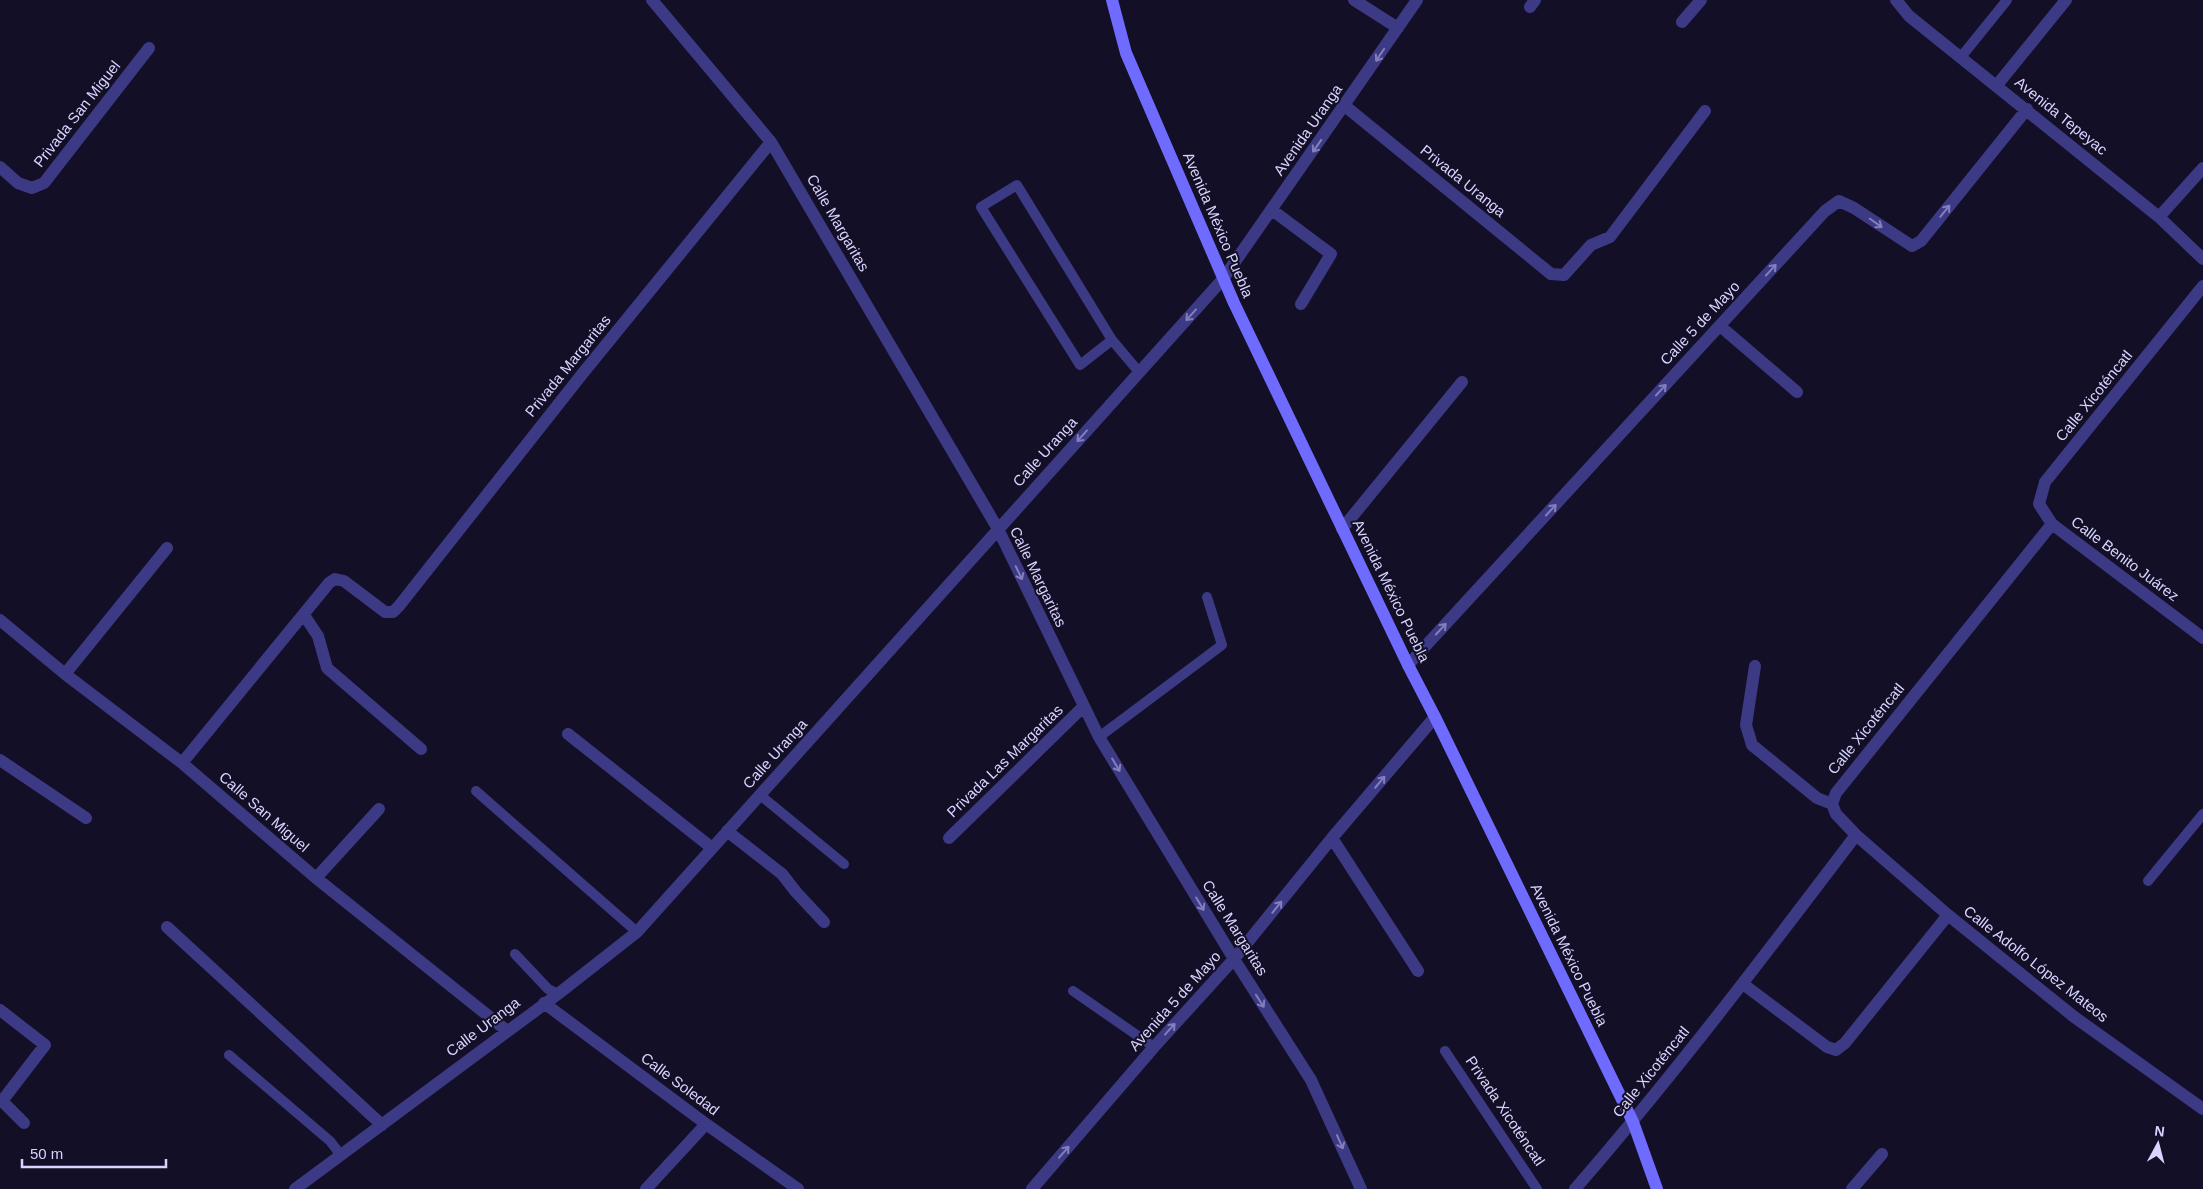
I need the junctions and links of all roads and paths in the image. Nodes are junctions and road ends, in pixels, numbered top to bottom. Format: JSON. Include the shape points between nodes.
{"nodes":[{"id":1,"x":652,"y":0,"type":"edge"},
{"id":2,"x":1112,"y":0,"type":"edge"},
{"id":3,"x":1354,"y":0,"type":"edge"},
{"id":4,"x":1417,"y":0,"type":"edge"},
{"id":5,"x":1701,"y":0,"type":"edge"},
{"id":6,"x":1896,"y":0,"type":"edge"},
{"id":7,"x":2007,"y":0,"type":"edge"},
{"id":8,"x":2066,"y":0,"type":"edge"},
{"id":9,"x":1682,"y":22,"type":"dead end"},
{"id":10,"x":1398,"y":28,"type":"junction"},
{"id":11,"x":149,"y":48,"type":"dead end"},
{"id":12,"x":1962,"y":57,"type":"junction"},
{"id":13,"x":1997,"y":85,"type":"junction"},
{"id":14,"x":1345,"y":106,"type":"junction"},
{"id":15,"x":2027,"y":109,"type":"junction"},
{"id":16,"x":1705,"y":111,"type":"dead end"},
{"id":17,"x":772,"y":142,"type":"junction"},
{"id":18,"x":0,"y":167,"type":"edge"},
{"id":19,"x":2203,"y":168,"type":"edge"},
{"id":20,"x":1272,"y":210,"type":"junction"},
{"id":21,"x":2159,"y":217,"type":"junction"},
{"id":22,"x":2203,"y":260,"type":"edge"},
{"id":23,"x":1223,"y":279,"type":"junction"},
{"id":24,"x":2203,"y":286,"type":"edge"},
{"id":25,"x":1301,"y":304,"type":"dead end"},
{"id":26,"x":1720,"y":326,"type":"junction"},
{"id":27,"x":1112,"y":340,"type":"junction"},
{"id":28,"x":1139,"y":372,"type":"junction"},
{"id":29,"x":1462,"y":382,"type":"dead end"},
{"id":30,"x":1797,"y":392,"type":"dead end"},
{"id":31,"x":2052,"y":524,"type":"junction"},
{"id":32,"x":998,"y":529,"type":"junction"},
{"id":33,"x":1342,"y":529,"type":"junction"},
{"id":34,"x":167,"y":548,"type":"dead end"},
{"id":35,"x":1207,"y":597,"type":"dead end"},
{"id":36,"x":304,"y":615,"type":"junction"},
{"id":37,"x":0,"y":620,"type":"edge"},
{"id":38,"x":2203,"y":638,"type":"edge"},
{"id":39,"x":1408,"y":665,"type":"junction"},
{"id":40,"x":1754,"y":666,"type":"dead end"},
{"id":41,"x":65,"y":674,"type":"junction"},
{"id":42,"x":1083,"y":707,"type":"junction"},
{"id":43,"x":1435,"y":717,"type":"junction"},
{"id":44,"x":568,"y":734,"type":"dead end"},
{"id":45,"x":1099,"y":737,"type":"junction"},
{"id":46,"x":421,"y":749,"type":"dead end"},
{"id":47,"x":0,"y":760,"type":"edge"},
{"id":48,"x":182,"y":763,"type":"junction"},
{"id":49,"x":476,"y":791,"type":"dead end"},
{"id":50,"x":760,"y":795,"type":"junction"},
{"id":51,"x":1832,"y":804,"type":"junction"},
{"id":52,"x":379,"y":809,"type":"dead end"},
{"id":53,"x":2203,"y":814,"type":"edge"},
{"id":54,"x":86,"y":818,"type":"dead end"},
{"id":55,"x":727,"y":831,"type":"junction"},
{"id":56,"x":1856,"y":836,"type":"junction"},
{"id":57,"x":949,"y":838,"type":"dead end"},
{"id":58,"x":1332,"y":838,"type":"junction"},
{"id":59,"x":712,"y":848,"type":"junction"},
{"id":60,"x":844,"y":864,"type":"dead end"},
{"id":61,"x":316,"y":878,"type":"junction"},
{"id":62,"x":2148,"y":881,"type":"dead end"},
{"id":63,"x":1948,"y":915,"type":"junction"},
{"id":64,"x":824,"y":922,"type":"dead end"},
{"id":65,"x":167,"y":927,"type":"dead end"},
{"id":66,"x":637,"y":932,"type":"junction"},
{"id":67,"x":515,"y":954,"type":"dead end"},
{"id":68,"x":1234,"y":960,"type":"junction"},
{"id":69,"x":1418,"y":970,"type":"dead end"},
{"id":70,"x":1743,"y":984,"type":"junction"},
{"id":71,"x":1073,"y":991,"type":"dead end"},
{"id":72,"x":558,"y":994,"type":"junction"},
{"id":73,"x":544,"y":1002,"type":"junction"},
{"id":74,"x":0,"y":1010,"type":"edge"},
{"id":75,"x":506,"y":1030,"type":"junction"},
{"id":76,"x":1154,"y":1047,"type":"junction"},
{"id":77,"x":1445,"y":1051,"type":"dead end"},
{"id":78,"x":229,"y":1055,"type":"dead end"},
{"id":79,"x":2203,"y":1108,"type":"edge"},
{"id":80,"x":1633,"y":1122,"type":"junction"},
{"id":81,"x":24,"y":1123,"type":"dead end"},
{"id":82,"x":706,"y":1124,"type":"junction"},
{"id":83,"x":382,"y":1125,"type":"junction"},
{"id":84,"x":340,"y":1154,"type":"junction"},
{"id":85,"x":1882,"y":1154,"type":"dead end"},
{"id":86,"x":295,"y":1189,"type":"edge"},
{"id":87,"x":646,"y":1189,"type":"edge"},
{"id":88,"x":798,"y":1189,"type":"edge"},
{"id":89,"x":1032,"y":1189,"type":"edge"},
{"id":90,"x":1361,"y":1189,"type":"edge"},
{"id":91,"x":1537,"y":1189,"type":"edge"},
{"id":92,"x":1575,"y":1189,"type":"edge"},
{"id":93,"x":1657,"y":1189,"type":"edge"},
{"id":94,"x":1852,"y":1189,"type":"edge"}],
"edges":[{"from":1,"to":17,"type":"street","name":"Calle Margaritas"},
{"from":2,"to":23,"type":"main road","name":"Avenida México Puebla","via":[[1126,53]]},
{"from":3,"to":10,"type":"street"},
{"from":4,"to":10,"type":"street","name":"Avenida Uranga"},
{"from":5,"to":9,"type":"street"},
{"from":6,"to":12,"type":"street","name":"Avenida Tepeyac","via":[[1909,16]]},
{"from":7,"to":12,"type":"lane"},
{"from":8,"to":13,"type":"street"},
{"from":10,"to":14,"type":"street","name":"Avenida Uranga","one_way":true},
{"from":11,"to":18,"type":"street","name":"Privada San Miguel","via":[[44,183],[32,188],[18,183]]},
{"from":12,"to":13,"type":"street","name":"Avenida Tepeyac"},
{"from":13,"to":15,"type":"street","name":"Avenida Tepeyac"},
{"from":14,"to":16,"type":"street","name":"Privada Uranga","via":[[1551,274],[1564,275],[1591,245],[1610,237]]},
{"from":14,"to":20,"type":"street","name":"Avenida Uranga","one_way":true},
{"from":15,"to":21,"type":"street","name":"Avenida Tepeyac"},
{"from":26,"to":15,"type":"street","name":"Calle 5 de Mayo","one_way":true,"via":[[1825,211],[1839,201],[1912,246],[1921,241]]},
{"from":17,"to":32,"type":"street","name":"Calle Margaritas"},
{"from":17,"to":36,"type":"street","name":"Privada Margaritas","via":[[392,612],[386,612],[344,581],[335,579]]},
{"from":19,"to":21,"type":"street"},
{"from":20,"to":23,"type":"street","name":"Avenida Uranga"},
{"from":20,"to":25,"type":"street","via":[[1331,254]]},
{"from":21,"to":22,"type":"street","name":"Avenida Tepeyac"},
{"from":23,"to":28,"type":"street","name":"Calle Uranga","one_way":true},
{"from":23,"to":33,"type":"main road","name":"Avenida México Puebla"},
{"from":24,"to":31,"type":"street","name":"Calle Xicoténcatl","via":[[2045,482],[2039,504]]},
{"from":26,"to":30,"type":"street"},
{"from":39,"to":26,"type":"street","name":"Calle 5 de Mayo","one_way":true},
{"from":27,"to":27,"type":"lane","via":[[1080,365],[981,207],[1017,185]]},
{"from":27,"to":28,"type":"lane"},
{"from":28,"to":32,"type":"street","name":"Calle Uranga","one_way":true},
{"from":29,"to":33,"type":"street"},
{"from":31,"to":38,"type":"street","name":"Calle Benito Juárez"},
{"from":31,"to":51,"type":"street","name":"Calle Xicoténcatl","via":[[1836,793]]},
{"from":32,"to":42,"type":"street","name":"Calle Margaritas","one_way":true},
{"from":32,"to":50,"type":"street","name":"Calle Uranga"},
{"from":33,"to":39,"type":"main road","name":"Avenida México Puebla"},
{"from":34,"to":41,"type":"street"},
{"from":35,"to":45,"type":"lane","via":[[1222,645]]},
{"from":36,"to":46,"type":"street","via":[[318,636],[327,668]]},
{"from":36,"to":48,"type":"street"},
{"from":37,"to":41,"type":"street","name":"Calle San Miguel"},
{"from":39,"to":43,"type":"main road","name":"Avenida México Puebla"},
{"from":40,"to":51,"type":"street","via":[[1746,725],[1752,745],[1817,798]]},
{"from":41,"to":48,"type":"street","name":"Calle San Miguel"},
{"from":42,"to":45,"type":"street","name":"Calle Margaritas"},
{"from":42,"to":57,"type":"street","name":"Privada Las Margaritas"},
{"from":58,"to":43,"type":"street","name":"Avenida 5 de Mayo","one_way":true},
{"from":43,"to":80,"type":"main road","name":"Avenida México Puebla"},
{"from":44,"to":59,"type":"street"},
{"from":45,"to":68,"type":"street","name":"Calle Margaritas","one_way":true},
{"from":47,"to":54,"type":"street"},
{"from":48,"to":61,"type":"street","name":"Calle San Miguel"},
{"from":49,"to":66,"type":"lane"},
{"from":50,"to":55,"type":"street","name":"Calle Uranga"},
{"from":50,"to":60,"type":"lane"},
{"from":51,"to":56,"type":"street","via":[[1836,814]]},
{"from":52,"to":61,"type":"street"},
{"from":53,"to":62,"type":"lane"},
{"from":55,"to":59,"type":"street","name":"Calle Uranga"},
{"from":55,"to":64,"type":"street","via":[[782,874]]},
{"from":56,"to":63,"type":"street","name":"Calle Adolfo López Mateos"},
{"from":56,"to":70,"type":"street","name":"Calle Xicoténcatl"},
{"from":68,"to":58,"type":"street","name":"Avenida 5 de Mayo","one_way":true},
{"from":58,"to":69,"type":"street"},
{"from":59,"to":66,"type":"street","name":"Calle Uranga"},
{"from":61,"to":75,"type":"street","name":"Calle San Miguel"},
{"from":63,"to":70,"type":"street","via":[[1836,1050],[1826,1047]]},
{"from":63,"to":79,"type":"street","name":"Calle Adolfo López Mateos","via":[[2073,1016]]},
{"from":65,"to":83,"type":"street"},
{"from":66,"to":72,"type":"street","name":"Calle Uranga"},
{"from":67,"to":72,"type":"lane","via":[[548,989]]},
{"from":76,"to":68,"type":"street","name":"Avenida 5 de Mayo","one_way":true},
{"from":68,"to":90,"type":"street","name":"Calle Margaritas","one_way":true,"via":[[1311,1080]]},
{"from":70,"to":80,"type":"street","name":"Calle Xicoténcatl"},
{"from":71,"to":76,"type":"lane"},
{"from":72,"to":73,"type":"street","name":"Calle Uranga"},
{"from":73,"to":75,"type":"street","name":"Calle Uranga"},
{"from":73,"to":82,"type":"street","name":"Calle Soledad"},
{"from":74,"to":81,"type":"street","via":[[45,1045],[2,1101]]},
{"from":75,"to":83,"type":"street","name":"Calle Uranga"},
{"from":89,"to":76,"type":"street","name":"Avenida 5 de Mayo","one_way":true},
{"from":77,"to":91,"type":"lane","name":"Privada Xicoténcatl"},
{"from":78,"to":84,"type":"lane","via":[[330,1141]]},
{"from":80,"to":92,"type":"street","name":"Calle Xicoténcatl"},
{"from":80,"to":93,"type":"main road","name":"Avenida México Puebla"},
{"from":82,"to":87,"type":"street"},
{"from":82,"to":88,"type":"street","name":"Calle Soledad"},
{"from":83,"to":84,"type":"street","name":"Calle Uranga"},
{"from":84,"to":86,"type":"street","name":"Calle Uranga"},
{"from":85,"to":94,"type":"street"}]}
